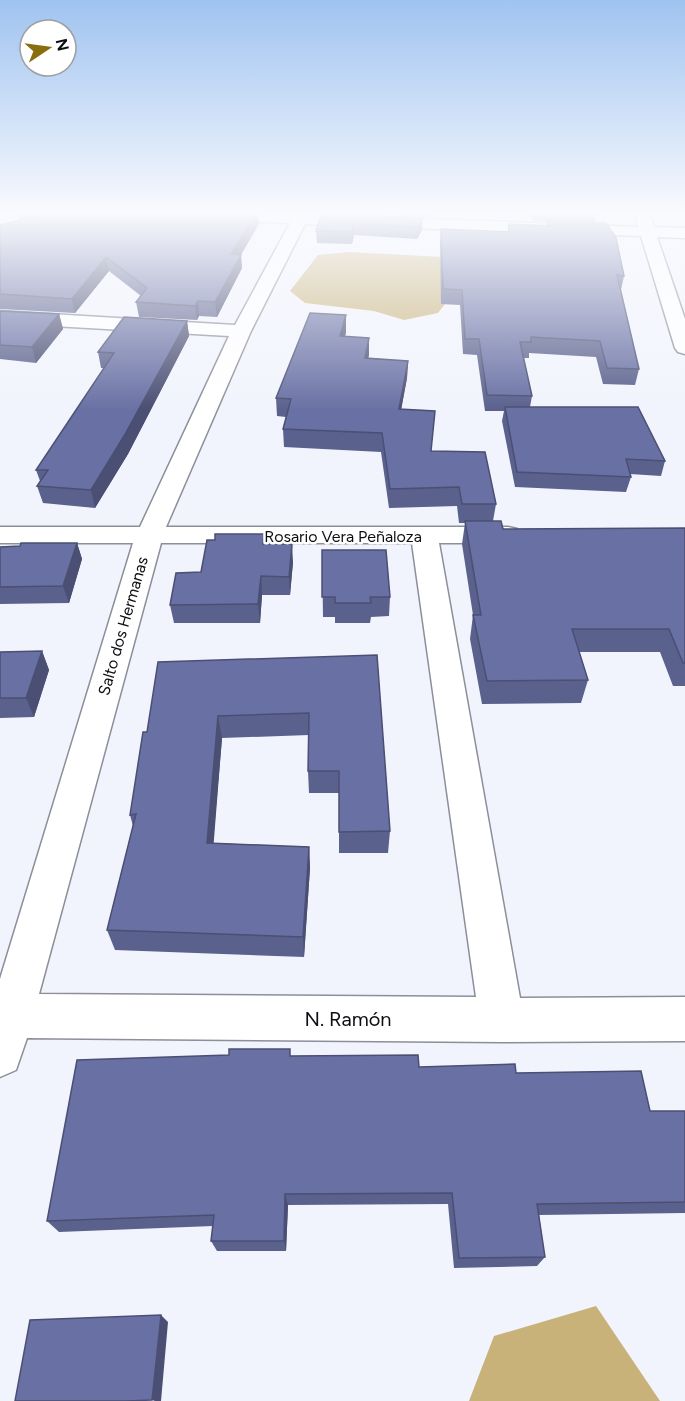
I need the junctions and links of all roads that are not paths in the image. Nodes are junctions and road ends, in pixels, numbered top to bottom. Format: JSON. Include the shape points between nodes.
{"nodes":[{"id":1,"x":268,"y":279,"type":"edge"},
{"id":2,"x":662,"y":279,"type":"edge"},
{"id":3,"x":0,"y":317,"type":"edge"},
{"id":4,"x":241,"y":332,"type":"junction"},
{"id":5,"x":685,"y":348,"type":"edge"},
{"id":6,"x":0,"y":535,"type":"edge"},
{"id":7,"x":531,"y":535,"type":"edge"},
{"id":8,"x":149,"y":536,"type":"junction"},
{"id":9,"x":424,"y":536,"type":"junction"},
{"id":10,"x":685,"y":1018,"type":"edge"},
{"id":11,"x":502,"y":1020,"type":"junction"},
{"id":12,"x":5,"y":1035,"type":"edge"}],
"edges":[{"from":1,"to":4,"type":"street","name":"Salto dos Hermanas"},
{"from":2,"to":5,"type":"street"},
{"from":3,"to":4,"type":"street"},
{"from":4,"to":8,"type":"street","name":"Salto dos Hermanas"},
{"from":6,"to":8,"type":"street","name":"Rosario Vera Peñaloza"},
{"from":7,"to":9,"type":"street","name":"Rosario Vera Peñaloza"},
{"from":8,"to":9,"type":"street","name":"Rosario Vera Peñaloza"},
{"from":8,"to":12,"type":"street","name":"Salto dos Hermanas"},
{"from":9,"to":11,"type":"street"},
{"from":10,"to":11,"type":"street","name":"N. Ramón"},
{"from":11,"to":12,"type":"street","name":"N. Ramón"}]}
